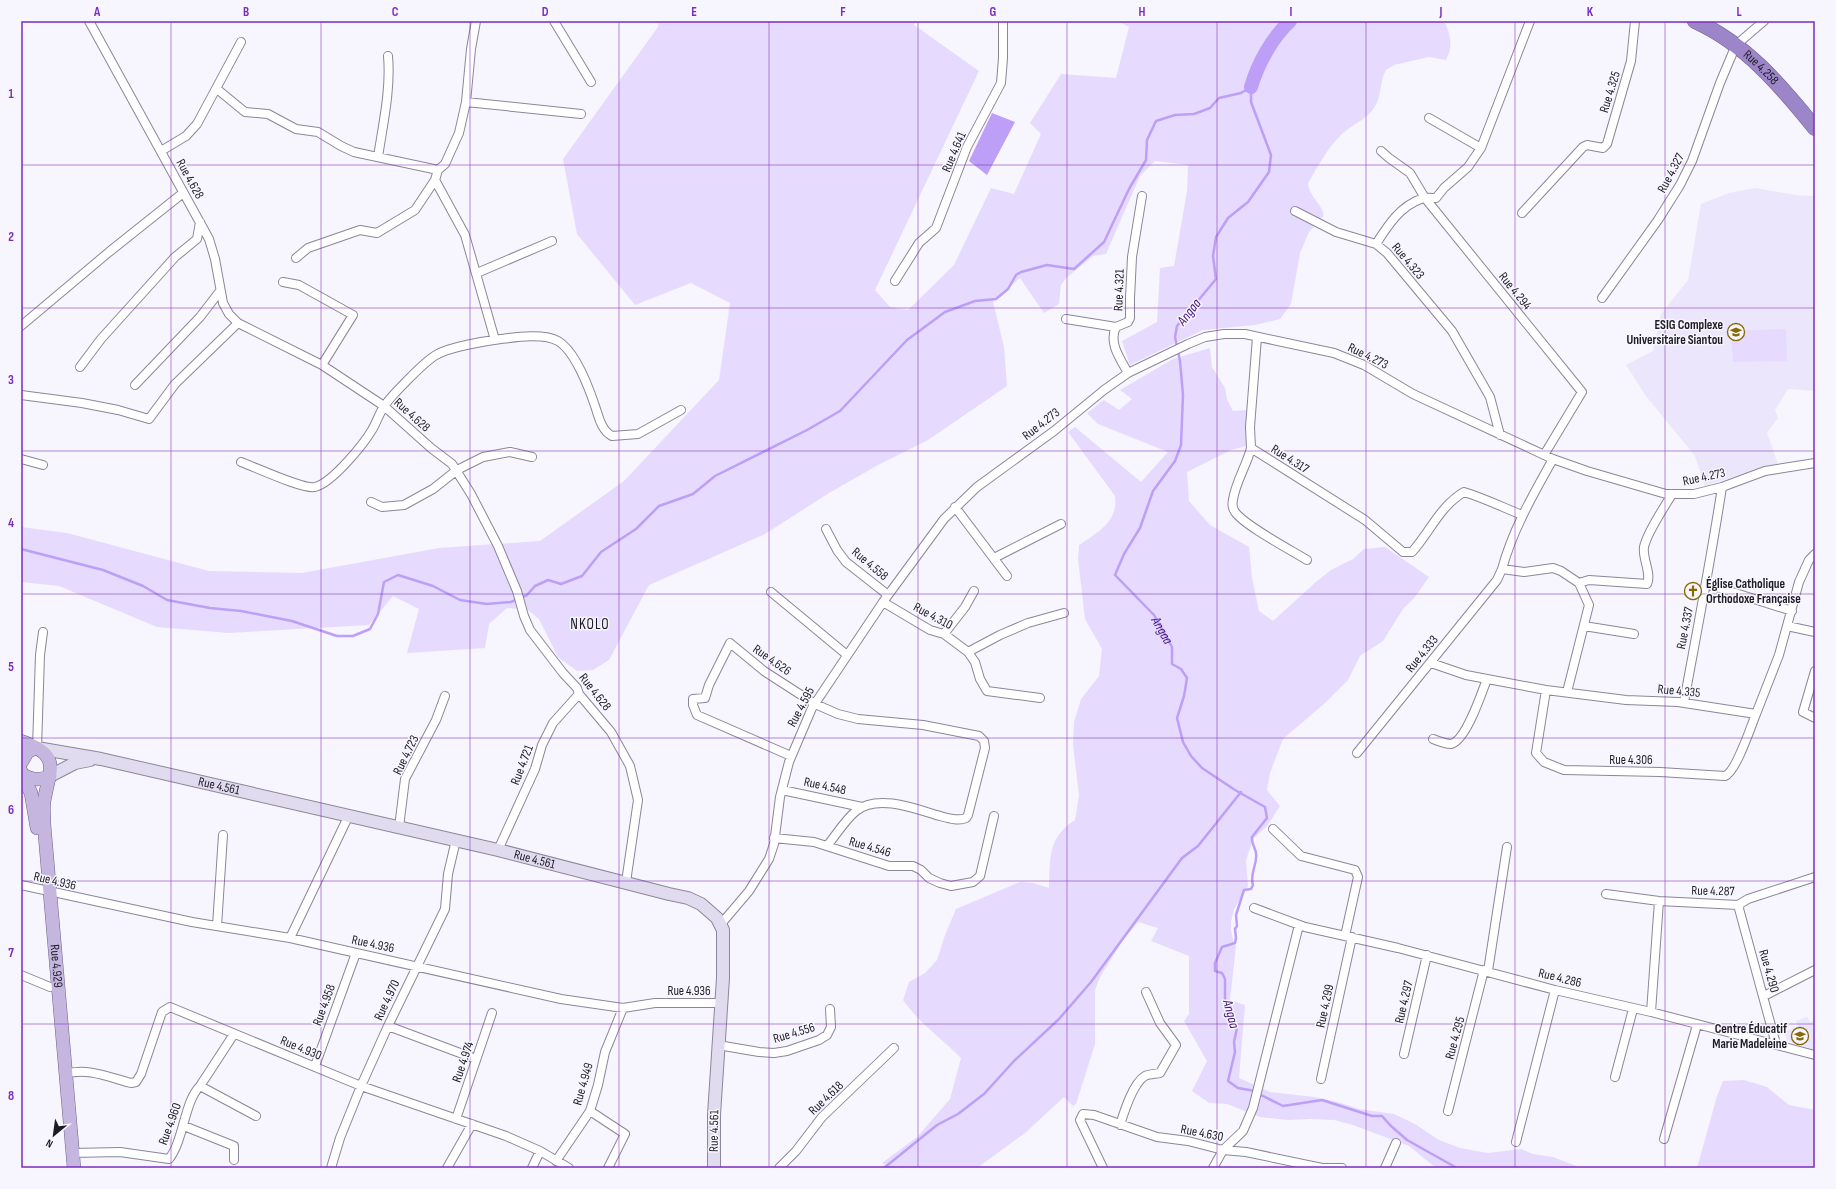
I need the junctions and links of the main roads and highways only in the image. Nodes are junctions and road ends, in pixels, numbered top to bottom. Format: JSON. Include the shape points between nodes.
{"nodes":[{"id":1,"x":1695,"y":21,"type":"edge"},
{"id":2,"x":1814,"y":126,"type":"edge"},
{"id":3,"x":21,"y":741,"type":"edge"},
{"id":4,"x":37,"y":748,"type":"junction"},
{"id":5,"x":101,"y":759,"type":"junction"},
{"id":6,"x":21,"y":770,"type":"edge"},
{"id":7,"x":50,"y":770,"type":"junction"},
{"id":8,"x":47,"y":892,"type":"junction"},
{"id":9,"x":65,"y":1168,"type":"edge"},
{"id":10,"x":74,"y":1168,"type":"edge"},
{"id":11,"x":714,"y":1168,"type":"edge"}],
"edges":[{"from":1,"to":2,"type":"highway","name":"Rue 4.258","via":[[1736,45],[1767,72]]},
{"from":3,"to":4,"type":"main road","name":"Rue 4.561"},
{"from":4,"to":5,"type":"main road","name":"Rue 4.561"},
{"from":4,"to":6,"type":"main road","via":[[28,751]]},
{"from":4,"to":7,"type":"main road","name":"Rue 4.561","via":[[44,753]]},
{"from":5,"to":7,"type":"main road","name":"Rue 4.561"},
{"from":5,"to":11,"type":"main road","name":"Rue 4.561","via":[[498,850],[688,898],[711,911],[722,924],[723,936],[714,1115]]},
{"from":6,"to":7,"type":"main road","via":[[36,780]]},
{"from":6,"to":8,"type":"main road","name":"Rue 4.929","via":[[31,793],[35,811]]},
{"from":7,"to":8,"type":"main road","name":"Rue 4.929","via":[[44,803]]},
{"from":8,"to":9,"type":"main road","name":"Rue 4.929","via":[[50,986]]},
{"from":8,"to":10,"type":"main road","name":"Rue 4.929"}]}
